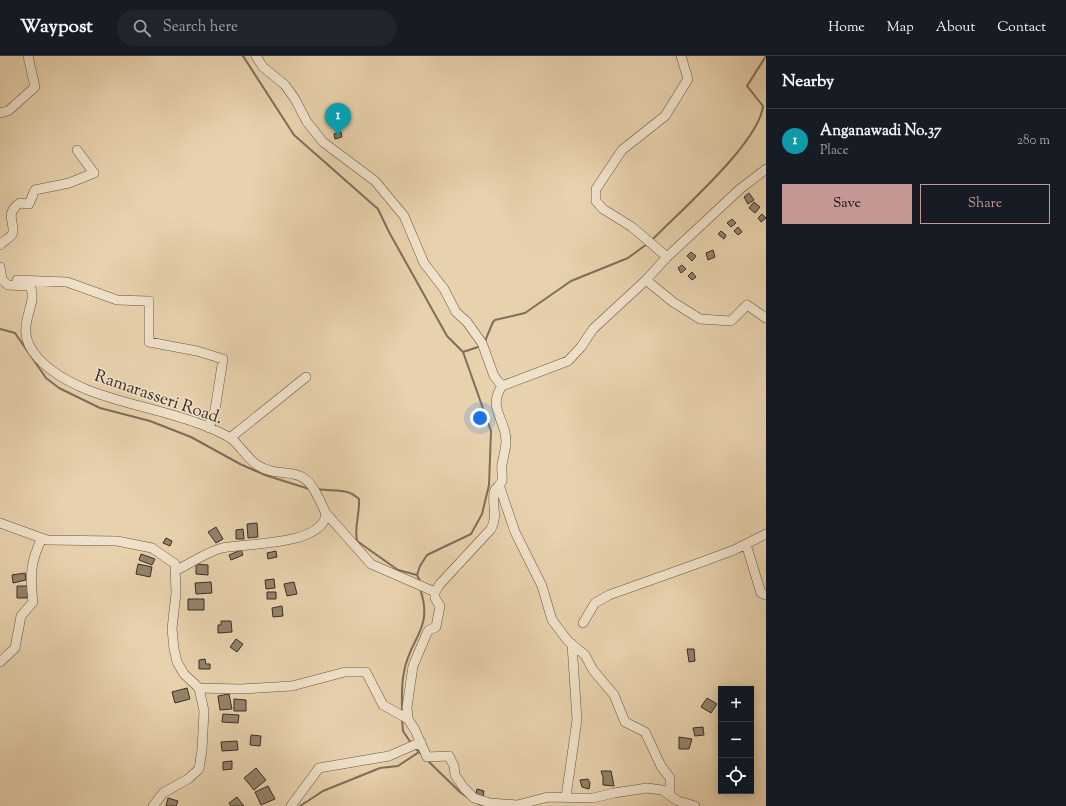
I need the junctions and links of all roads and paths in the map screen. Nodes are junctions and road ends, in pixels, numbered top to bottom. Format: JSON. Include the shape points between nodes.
{"nodes":[{"id":1,"x":28,"y":56,"type":"edge"},
{"id":2,"x":256,"y":56,"type":"edge"},
{"id":3,"x":681,"y":56,"type":"edge"},
{"id":4,"x":0,"y":114,"type":"edge"},
{"id":5,"x":77,"y":150,"type":"dead end"},
{"id":6,"x":766,"y":169,"type":"edge"},
{"id":7,"x":0,"y":245,"type":"edge"},
{"id":8,"x":667,"y":257,"type":"junction"},
{"id":9,"x":0,"y":267,"type":"edge"},
{"id":10,"x":1,"y":280,"type":"edge"},
{"id":11,"x":646,"y":280,"type":"junction"},
{"id":12,"x":766,"y":318,"type":"edge"},
{"id":13,"x":306,"y":378,"type":"dead end"},
{"id":14,"x":502,"y":386,"type":"junction"},
{"id":15,"x":209,"y":428,"type":"junction"},
{"id":16,"x":230,"y":438,"type":"junction"},
{"id":17,"x":499,"y":485,"type":"junction"},
{"id":18,"x":325,"y":512,"type":"junction"},
{"id":19,"x":0,"y":523,"type":"edge"},
{"id":20,"x":766,"y":534,"type":"edge"},
{"id":21,"x":42,"y":538,"type":"junction"},
{"id":22,"x":746,"y":544,"type":"junction"},
{"id":23,"x":175,"y":571,"type":"junction"},
{"id":24,"x":435,"y":592,"type":"junction"},
{"id":25,"x":766,"y":595,"type":"edge"},
{"id":26,"x":583,"y":623,"type":"dead end"},
{"id":27,"x":572,"y":644,"type":"junction"},
{"id":28,"x":0,"y":662,"type":"edge"},
{"id":29,"x":199,"y":688,"type":"junction"},
{"id":30,"x":408,"y":719,"type":"junction"},
{"id":31,"x":421,"y":742,"type":"junction"},
{"id":32,"x":670,"y":795,"type":"junction"},
{"id":33,"x":566,"y":797,"type":"junction"},
{"id":34,"x":153,"y":806,"type":"edge"},
{"id":35,"x":291,"y":806,"type":"edge"},
{"id":36,"x":695,"y":806,"type":"edge"}],
"edges":[{"from":1,"to":4,"type":"street","via":[[35,87],[8,111]]},
{"from":2,"to":14,"type":"street","via":[[263,67],[285,85],[322,142],[375,182],[405,217],[424,263],[444,289],[456,312],[467,322],[483,345],[494,376]]},
{"from":3,"to":8,"type":"street","via":[[688,78],[665,116],[622,150],[596,189],[596,201],[603,209],[632,227]]},
{"from":5,"to":7,"type":"street","via":[[94,173],[69,183],[35,190],[29,204],[20,203],[11,214],[11,237]]},
{"from":6,"to":8,"type":"street","via":[[740,189]]},
{"from":8,"to":11,"type":"street"},
{"from":9,"to":10,"type":"street"},
{"from":10,"to":15,"type":"street","name":"Ramarasseri Road.","via":[[8,285],[30,286],[33,293],[26,319],[25,336],[37,357],[58,375],[100,394]]},
{"from":10,"to":15,"type":"street","via":[[67,282],[117,300],[150,301],[149,342],[223,359],[215,410]]},
{"from":11,"to":12,"type":"street","via":[[673,302],[700,319],[731,321],[747,304]]},
{"from":11,"to":14,"type":"street","via":[[593,329],[568,361]]},
{"from":13,"to":16,"type":"street"},
{"from":14,"to":17,"type":"street","via":[[496,394],[497,413],[505,428],[506,442],[502,480]]},
{"from":15,"to":16,"type":"street","name":"Ramarasseri Road."},
{"from":16,"to":18,"type":"street","name":"Ramarasseri Road.","via":[[256,465],[303,476],[312,486]]},
{"from":17,"to":24,"type":"street","via":[[494,491],[495,521],[491,529]]},
{"from":17,"to":27,"type":"street","via":[[515,532],[542,586],[552,620]]},
{"from":18,"to":23,"type":"street","via":[[326,516],[321,525],[304,535],[281,542],[221,548]]},
{"from":18,"to":24,"type":"street","name":"Ramarasseri Road.","via":[[371,564]]},
{"from":19,"to":21,"type":"street"},
{"from":20,"to":22,"type":"street"},
{"from":21,"to":23,"type":"street","via":[[117,541],[152,548],[175,564]]},
{"from":21,"to":28,"type":"street","via":[[34,554],[30,577],[33,602],[21,616],[15,648]]},
{"from":22,"to":25,"type":"street","via":[[761,593]]},
{"from":22,"to":26,"type":"street","via":[[609,595],[595,603]]},
{"from":23,"to":29,"type":"street","via":[[176,592],[172,629],[174,649],[177,662],[184,674]]},
{"from":24,"to":30,"type":"street","via":[[434,598],[440,606],[440,611],[436,627],[429,630],[413,666],[407,707]]},
{"from":27,"to":32,"type":"street","via":[[585,655],[593,670],[614,695],[625,722],[645,732],[661,766],[670,778]]},
{"from":27,"to":33,"type":"street","via":[[577,720]]},
{"from":29,"to":30,"type":"street","via":[[292,686],[345,672],[366,672],[384,704]]},
{"from":29,"to":34,"type":"street","via":[[204,711],[199,769],[188,779],[163,793]]},
{"from":30,"to":31,"type":"street"},
{"from":31,"to":33,"type":"street","via":[[427,757],[449,756],[459,781],[479,800],[518,805]]},
{"from":31,"to":35,"type":"street","via":[[389,756],[319,768]]},
{"from":32,"to":33,"type":"street","via":[[662,790],[647,788],[593,798]]},
{"from":32,"to":36,"type":"street","via":[[678,801]]}]}
